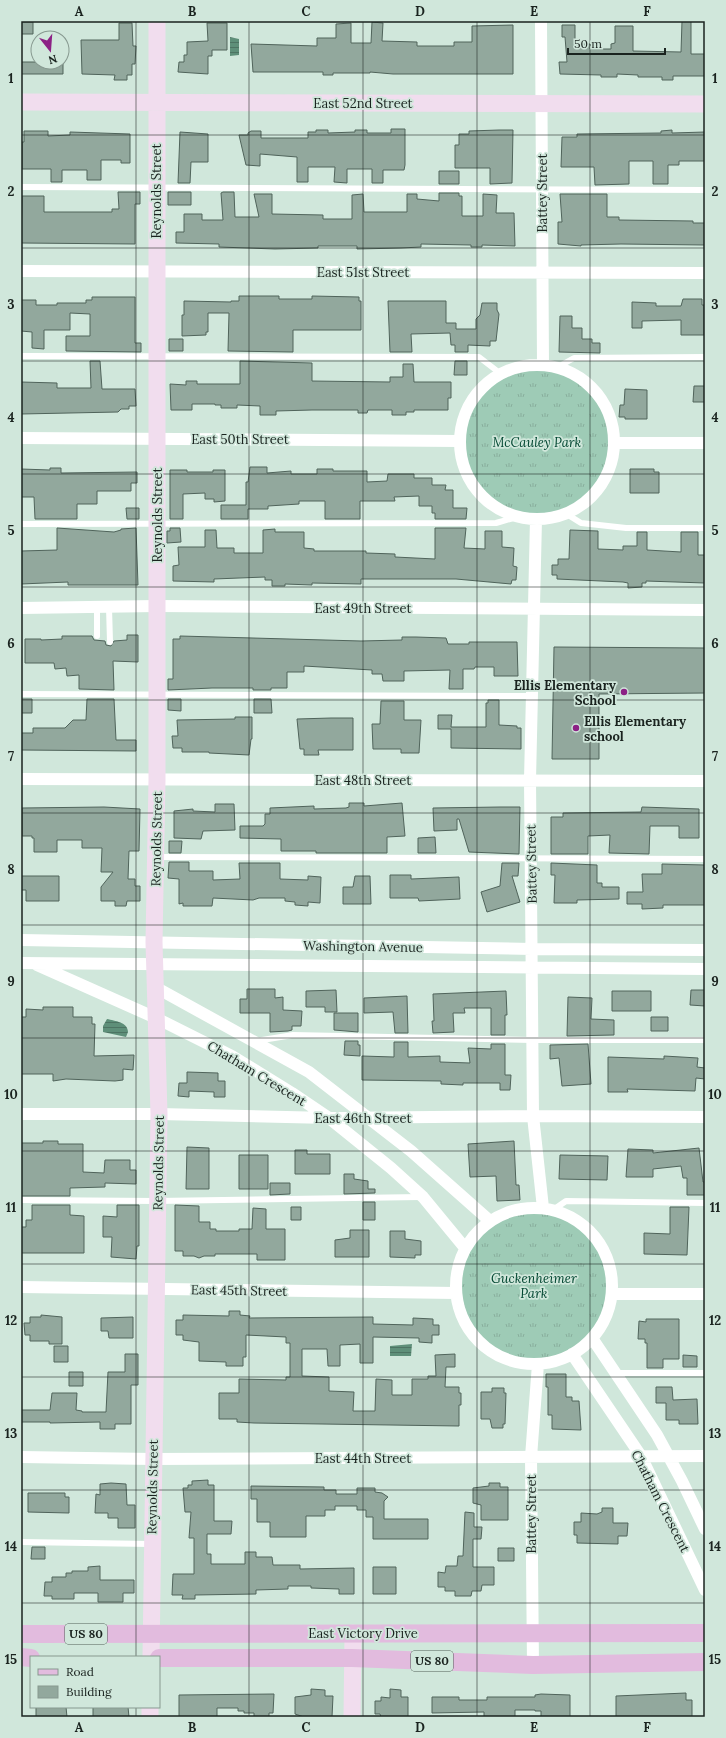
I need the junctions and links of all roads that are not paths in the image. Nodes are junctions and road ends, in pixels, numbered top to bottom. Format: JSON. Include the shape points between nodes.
{"nodes":[{"id":1,"x":157,"y":21,"type":"edge"},
{"id":2,"x":541,"y":21,"type":"edge"},
{"id":3,"x":21,"y":102,"type":"edge"},
{"id":4,"x":156,"y":102,"type":"junction"},
{"id":5,"x":542,"y":104,"type":"junction"},
{"id":6,"x":705,"y":104,"type":"edge"},
{"id":7,"x":21,"y":187,"type":"edge"},
{"id":8,"x":156,"y":187,"type":"junction"},
{"id":9,"x":542,"y":190,"type":"junction"},
{"id":10,"x":705,"y":190,"type":"edge"},
{"id":11,"x":21,"y":271,"type":"edge"},
{"id":12,"x":156,"y":271,"type":"junction"},
{"id":13,"x":542,"y":272,"type":"junction"},
{"id":14,"x":705,"y":273,"type":"edge"},
{"id":15,"x":21,"y":356,"type":"edge"},
{"id":16,"x":705,"y":357,"type":"edge"},
{"id":17,"x":156,"y":358,"type":"junction"},
{"id":18,"x":542,"y":365,"type":"junction"},
{"id":19,"x":556,"y":368,"type":"junction"},
{"id":20,"x":501,"y":374,"type":"junction"},
{"id":21,"x":21,"y":438,"type":"edge"},
{"id":22,"x":157,"y":439,"type":"junction"},
{"id":23,"x":459,"y":441,"type":"junction"},
{"id":24,"x":705,"y":443,"type":"edge"},
{"id":25,"x":614,"y":444,"type":"junction"},
{"id":26,"x":565,"y":513,"type":"junction"},
{"id":27,"x":517,"y":517,"type":"junction"},
{"id":28,"x":536,"y":519,"type":"junction"},
{"id":29,"x":21,"y":524,"type":"edge"},
{"id":30,"x":157,"y":524,"type":"junction"},
{"id":31,"x":705,"y":528,"type":"edge"},
{"id":32,"x":157,"y":606,"type":"junction"},
{"id":33,"x":97,"y":607,"type":"junction"},
{"id":34,"x":109,"y":607,"type":"junction"},
{"id":35,"x":21,"y":608,"type":"edge"},
{"id":36,"x":533,"y":609,"type":"junction"},
{"id":37,"x":705,"y":610,"type":"edge"},
{"id":38,"x":97,"y":636,"type":"dead end"},
{"id":39,"x":110,"y":642,"type":"dead end"},
{"id":40,"x":21,"y":694,"type":"edge"},
{"id":41,"x":157,"y":695,"type":"junction"},
{"id":42,"x":532,"y":696,"type":"junction"},
{"id":43,"x":21,"y":779,"type":"edge"},
{"id":44,"x":157,"y":780,"type":"junction"},
{"id":45,"x":530,"y":780,"type":"junction"},
{"id":46,"x":705,"y":781,"type":"edge"},
{"id":47,"x":155,"y":857,"type":"junction"},
{"id":48,"x":705,"y":859,"type":"edge"},
{"id":49,"x":531,"y":860,"type":"junction"},
{"id":50,"x":21,"y":940,"type":"edge"},
{"id":51,"x":154,"y":942,"type":"junction"},
{"id":52,"x":532,"y":949,"type":"junction"},
{"id":53,"x":705,"y":950,"type":"edge"},
{"id":54,"x":27,"y":963,"type":"edge"},
{"id":55,"x":155,"y":963,"type":"junction"},
{"id":56,"x":532,"y":969,"type":"junction"},
{"id":57,"x":705,"y":970,"type":"edge"},
{"id":58,"x":155,"y":986,"type":"junction"},
{"id":59,"x":156,"y":1018,"type":"junction"},
{"id":60,"x":533,"y":1040,"type":"junction"},
{"id":61,"x":705,"y":1040,"type":"edge"},
{"id":62,"x":256,"y":1041,"type":"junction"},
{"id":63,"x":21,"y":1114,"type":"edge"},
{"id":64,"x":159,"y":1114,"type":"junction"},
{"id":65,"x":533,"y":1116,"type":"junction"},
{"id":66,"x":705,"y":1117,"type":"edge"},
{"id":67,"x":329,"y":1118,"type":"junction"},
{"id":68,"x":370,"y":1118,"type":"junction"},
{"id":69,"x":423,"y":1197,"type":"junction"},
{"id":70,"x":21,"y":1200,"type":"edge"},
{"id":71,"x":157,"y":1201,"type":"junction"},
{"id":72,"x":705,"y":1203,"type":"edge"},
{"id":73,"x":548,"y":1209,"type":"junction"},
{"id":74,"x":490,"y":1221,"type":"junction"},
{"id":75,"x":465,"y":1248,"type":"junction"},
{"id":76,"x":21,"y":1287,"type":"edge"},
{"id":77,"x":156,"y":1289,"type":"junction"},
{"id":78,"x":456,"y":1293,"type":"junction"},
{"id":79,"x":612,"y":1294,"type":"junction"},
{"id":80,"x":705,"y":1294,"type":"edge"},
{"id":81,"x":592,"y":1338,"type":"junction"},
{"id":82,"x":572,"y":1354,"type":"junction"},
{"id":83,"x":538,"y":1364,"type":"junction"},
{"id":84,"x":616,"y":1373,"type":"junction"},
{"id":85,"x":705,"y":1373,"type":"edge"},
{"id":86,"x":640,"y":1456,"type":"junction"},
{"id":87,"x":669,"y":1456,"type":"junction"},
{"id":88,"x":705,"y":1456,"type":"edge"},
{"id":89,"x":21,"y":1457,"type":"edge"},
{"id":90,"x":531,"y":1457,"type":"junction"},
{"id":91,"x":153,"y":1459,"type":"junction"},
{"id":92,"x":705,"y":1530,"type":"edge"},
{"id":93,"x":21,"y":1542,"type":"edge"},
{"id":94,"x":152,"y":1544,"type":"junction"},
{"id":95,"x":705,"y":1590,"type":"edge"},
{"id":96,"x":352,"y":1633,"type":"junction"},
{"id":97,"x":533,"y":1633,"type":"junction"},
{"id":98,"x":705,"y":1633,"type":"edge"},
{"id":99,"x":21,"y":1634,"type":"edge"},
{"id":100,"x":150,"y":1634,"type":"junction"},
{"id":101,"x":151,"y":1656,"type":"edge"},
{"id":102,"x":160,"y":1658,"type":"edge"},
{"id":103,"x":352,"y":1658,"type":"junction"},
{"id":104,"x":705,"y":1662,"type":"edge"},
{"id":105,"x":533,"y":1665,"type":"junction"},
{"id":106,"x":352,"y":1717,"type":"edge"}],
"edges":[{"from":1,"to":4,"type":"street","name":"Reynolds Street"},
{"from":2,"to":5,"type":"street","name":"Battey Street"},
{"from":3,"to":4,"type":"street","name":"East 52nd Street"},
{"from":4,"to":5,"type":"street","name":"East 52nd Street"},
{"from":4,"to":8,"type":"street","name":"Reynolds Street"},
{"from":5,"to":6,"type":"street","name":"East 52nd Street"},
{"from":5,"to":9,"type":"street","name":"Battey Street"},
{"from":7,"to":8,"type":"lane"},
{"from":8,"to":9,"type":"lane"},
{"from":8,"to":12,"type":"street","name":"Reynolds Street"},
{"from":9,"to":10,"type":"lane"},
{"from":9,"to":13,"type":"street","name":"Battey Street"},
{"from":11,"to":12,"type":"street","name":"East 51st Street"},
{"from":12,"to":13,"type":"street","name":"East 51st Street"},
{"from":12,"to":17,"type":"street","name":"Reynolds Street"},
{"from":13,"to":14,"type":"street","name":"East 51st Street"},
{"from":13,"to":18,"type":"street","name":"Battey Street"},
{"from":15,"to":17,"type":"lane"},
{"from":16,"to":19,"type":"lane","via":[[574,358]]},
{"from":17,"to":20,"type":"lane","via":[[479,357]]},
{"from":17,"to":22,"type":"street","name":"Reynolds Street"},
{"from":18,"to":19,"type":"street"},
{"from":18,"to":20,"type":"street","via":[[523,366]]},
{"from":19,"to":25,"type":"street","via":[[564,369],[583,380],[595,391],[607,408],[613,428]]},
{"from":20,"to":23,"type":"street","via":[[486,383],[473,398],[463,418]]},
{"from":21,"to":22,"type":"street","name":"East 50th Street"},
{"from":22,"to":23,"type":"street","name":"East 50th Street"},
{"from":22,"to":30,"type":"street","name":"Reynolds Street"},
{"from":23,"to":27,"type":"street","via":[[462,462],[471,483],[493,506]]},
{"from":24,"to":25,"type":"street"},
{"from":25,"to":26,"type":"street","via":[[604,481],[590,498]]},
{"from":26,"to":28,"type":"street"},
{"from":26,"to":31,"type":"lane","via":[[581,523],[626,528]]},
{"from":27,"to":28,"type":"street"},
{"from":27,"to":30,"type":"lane","via":[[496,523]]},
{"from":28,"to":36,"type":"street","name":"Battey Street"},
{"from":29,"to":30,"type":"lane"},
{"from":30,"to":32,"type":"street","name":"Reynolds Street"},
{"from":32,"to":34,"type":"street","name":"East 49th Street"},
{"from":32,"to":36,"type":"street","name":"East 49th Street"},
{"from":32,"to":41,"type":"street","name":"Reynolds Street"},
{"from":33,"to":34,"type":"street","name":"East 49th Street"},
{"from":33,"to":35,"type":"street","name":"East 49th Street"},
{"from":33,"to":38,"type":"lane"},
{"from":34,"to":39,"type":"lane"},
{"from":36,"to":37,"type":"street","name":"East 49th Street"},
{"from":36,"to":42,"type":"street","name":"Battey Street"},
{"from":40,"to":41,"type":"lane"},
{"from":41,"to":42,"type":"lane"},
{"from":41,"to":44,"type":"street","name":"Reynolds Street"},
{"from":42,"to":45,"type":"street","name":"Battey Street"},
{"from":43,"to":44,"type":"street","name":"East 48th Street"},
{"from":44,"to":45,"type":"street","name":"East 48th Street"},
{"from":44,"to":47,"type":"street","name":"Reynolds Street"},
{"from":45,"to":46,"type":"street","name":"East 48th Street"},
{"from":45,"to":49,"type":"street","name":"Battey Street"},
{"from":47,"to":49,"type":"lane"},
{"from":47,"to":51,"type":"street","name":"Reynolds Street"},
{"from":48,"to":49,"type":"lane"},
{"from":49,"to":52,"type":"street","name":"Battey Street"},
{"from":50,"to":51,"type":"street","name":"Washington Avenue"},
{"from":51,"to":52,"type":"street","name":"Washington Avenue"},
{"from":51,"to":55,"type":"street","name":"Reynolds Street"},
{"from":52,"to":53,"type":"street","name":"Washington Avenue"},
{"from":52,"to":56,"type":"street","name":"Battey Street"},
{"from":54,"to":55,"type":"street","name":"Washington Avenue"},
{"from":54,"to":59,"type":"street","name":"Chatham Crescent"},
{"from":55,"to":56,"type":"street","name":"Washington Avenue"},
{"from":55,"to":58,"type":"street","name":"Reynolds Street"},
{"from":56,"to":57,"type":"street","name":"Washington Avenue"},
{"from":56,"to":60,"type":"street","name":"Battey Street"},
{"from":58,"to":59,"type":"street","name":"Reynolds Street"},
{"from":58,"to":62,"type":"street","name":"Chatham Crescent"},
{"from":59,"to":64,"type":"street","name":"Reynolds Street"},
{"from":59,"to":67,"type":"street","name":"Chatham Crescent","via":[[232,1056]]},
{"from":60,"to":61,"type":"lane"},
{"from":60,"to":62,"type":"lane","via":[[293,1035]]},
{"from":60,"to":65,"type":"street","name":"Battey Street"},
{"from":62,"to":68,"type":"street","name":"Chatham Crescent","via":[[309,1072]]},
{"from":63,"to":64,"type":"street","name":"East 46th Street"},
{"from":64,"to":67,"type":"street","name":"East 46th Street"},
{"from":64,"to":71,"type":"street","name":"Reynolds Street"},
{"from":65,"to":66,"type":"street","name":"East 46th Street"},
{"from":65,"to":68,"type":"street","name":"East 46th Street"},
{"from":65,"to":73,"type":"street","name":"Battey Street"},
{"from":67,"to":68,"type":"street","name":"East 46th Street"},
{"from":67,"to":69,"type":"street","name":"Chatham Crescent"},
{"from":68,"to":74,"type":"street","name":"Chatham Crescent","via":[[448,1182]]},
{"from":69,"to":71,"type":"lane"},
{"from":69,"to":75,"type":"street","name":"Chatham Crescent"},
{"from":70,"to":71,"type":"lane"},
{"from":71,"to":77,"type":"street","name":"Reynolds Street"},
{"from":72,"to":73,"type":"lane","via":[[566,1202]]},
{"from":73,"to":74,"type":"street","via":[[520,1209]]},
{"from":73,"to":79,"type":"street","via":[[576,1220],[589,1230],[600,1244],[611,1271]]},
{"from":74,"to":75,"type":"street"},
{"from":75,"to":78,"type":"street","via":[[459,1264]]},
{"from":76,"to":77,"type":"street","name":"East 45th Street"},
{"from":77,"to":78,"type":"street","name":"East 45th Street"},
{"from":77,"to":91,"type":"street","name":"Reynolds Street"},
{"from":78,"to":83,"type":"street","via":[[462,1315],[474,1336],[492,1352],[514,1361]]},
{"from":79,"to":80,"type":"street"},
{"from":79,"to":81,"type":"street","via":[[606,1318]]},
{"from":81,"to":82,"type":"street"},
{"from":81,"to":84,"type":"street","name":"Chatham Crescent"},
{"from":82,"to":83,"type":"street","via":[[556,1361]]},
{"from":82,"to":86,"type":"street","name":"Chatham Crescent"},
{"from":83,"to":90,"type":"street","name":"Battey Street"},
{"from":84,"to":85,"type":"lane"},
{"from":84,"to":87,"type":"street","name":"Chatham Crescent"},
{"from":86,"to":87,"type":"street","name":"East 44th Street"},
{"from":86,"to":90,"type":"street","name":"East 44th Street"},
{"from":86,"to":95,"type":"street","name":"Chatham Crescent"},
{"from":87,"to":88,"type":"street","name":"East 44th Street"},
{"from":87,"to":92,"type":"street","name":"Chatham Crescent"},
{"from":89,"to":91,"type":"street","name":"East 44th Street"},
{"from":90,"to":91,"type":"street","name":"East 44th Street"},
{"from":90,"to":97,"type":"street","name":"Battey Street"},
{"from":91,"to":94,"type":"street","name":"Reynolds Street"},
{"from":93,"to":94,"type":"lane"},
{"from":94,"to":100,"type":"street","name":"Reynolds Street"},
{"from":96,"to":97,"type":"main road","name":"East Victory Drive","number":"US 80"},
{"from":96,"to":100,"type":"main road","name":"East Victory Drive","number":"US 80"},
{"from":96,"to":103,"type":"street"},
{"from":97,"to":98,"type":"main road","name":"East Victory Drive","number":"US 80"},
{"from":97,"to":105,"type":"street","name":"Battey Street"},
{"from":99,"to":100,"type":"main road","name":"East Victory Drive","number":"US 80"},
{"from":100,"to":101,"type":"street","name":"Reynolds Street"},
{"from":102,"to":103,"type":"main road","name":"East Victory Drive","number":"US 80"},
{"from":103,"to":105,"type":"main road","name":"East Victory Drive","number":"US 80"},
{"from":103,"to":106,"type":"street"},
{"from":104,"to":105,"type":"main road","name":"East Victory Drive","number":"US 80"}]}
